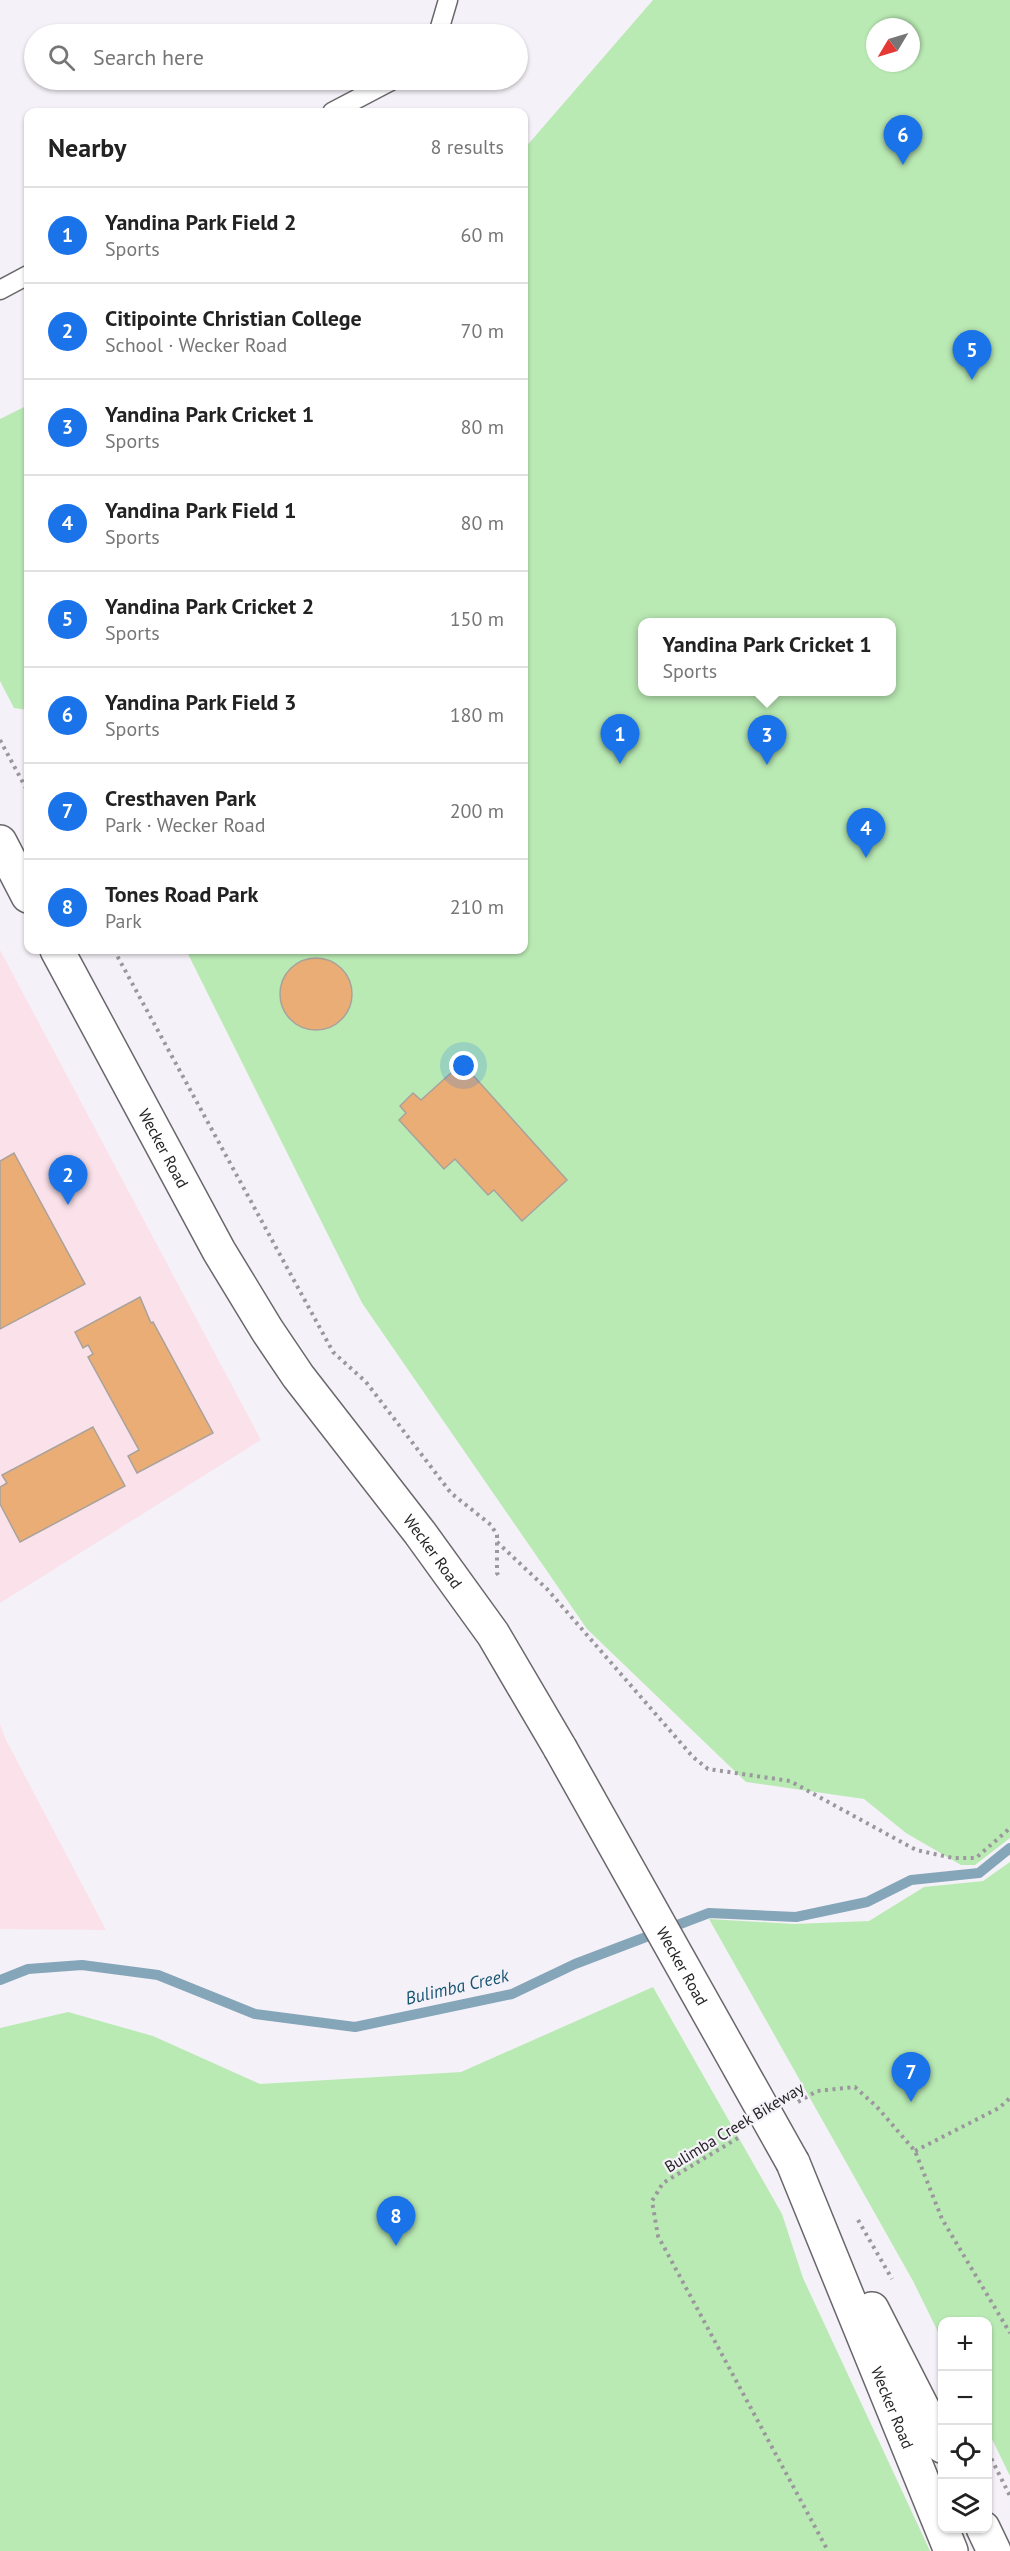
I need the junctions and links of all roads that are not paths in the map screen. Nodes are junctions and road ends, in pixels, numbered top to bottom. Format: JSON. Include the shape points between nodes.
{"nodes":[{"id":1,"x":448,"y":0,"type":"edge"},
{"id":2,"x":441,"y":24,"type":"edge"},
{"id":3,"x":374,"y":90,"type":"edge"},
{"id":4,"x":340,"y":108,"type":"edge"},
{"id":5,"x":24,"y":277,"type":"edge"},
{"id":6,"x":0,"y":290,"type":"edge"},
{"id":7,"x":0,"y":842,"type":"edge"},
{"id":8,"x":24,"y":888,"type":"edge"},
{"id":9,"x":59,"y":954,"type":"edge"},
{"id":10,"x":793,"y":2163,"type":"junction"},
{"id":11,"x":938,"y":2438,"type":"edge"},
{"id":12,"x":985,"y":2533,"type":"edge"},
{"id":13,"x":951,"y":2551,"type":"edge"},
{"id":14,"x":994,"y":2551,"type":"edge"}],
"edges":[{"from":1,"to":2,"type":"lane"},
{"from":3,"to":4,"type":"lane"},
{"from":5,"to":6,"type":"lane"},
{"from":7,"to":8,"type":"street"},
{"from":9,"to":10,"type":"street","name":"Wecker Road","bridge":true,"via":[[219,1251],[267,1330],[494,1634]]},
{"from":10,"to":11,"type":"street","name":"Wecker Road"},
{"from":10,"to":13,"type":"street","name":"Wecker Road"},
{"from":12,"to":14,"type":"street"}]}
